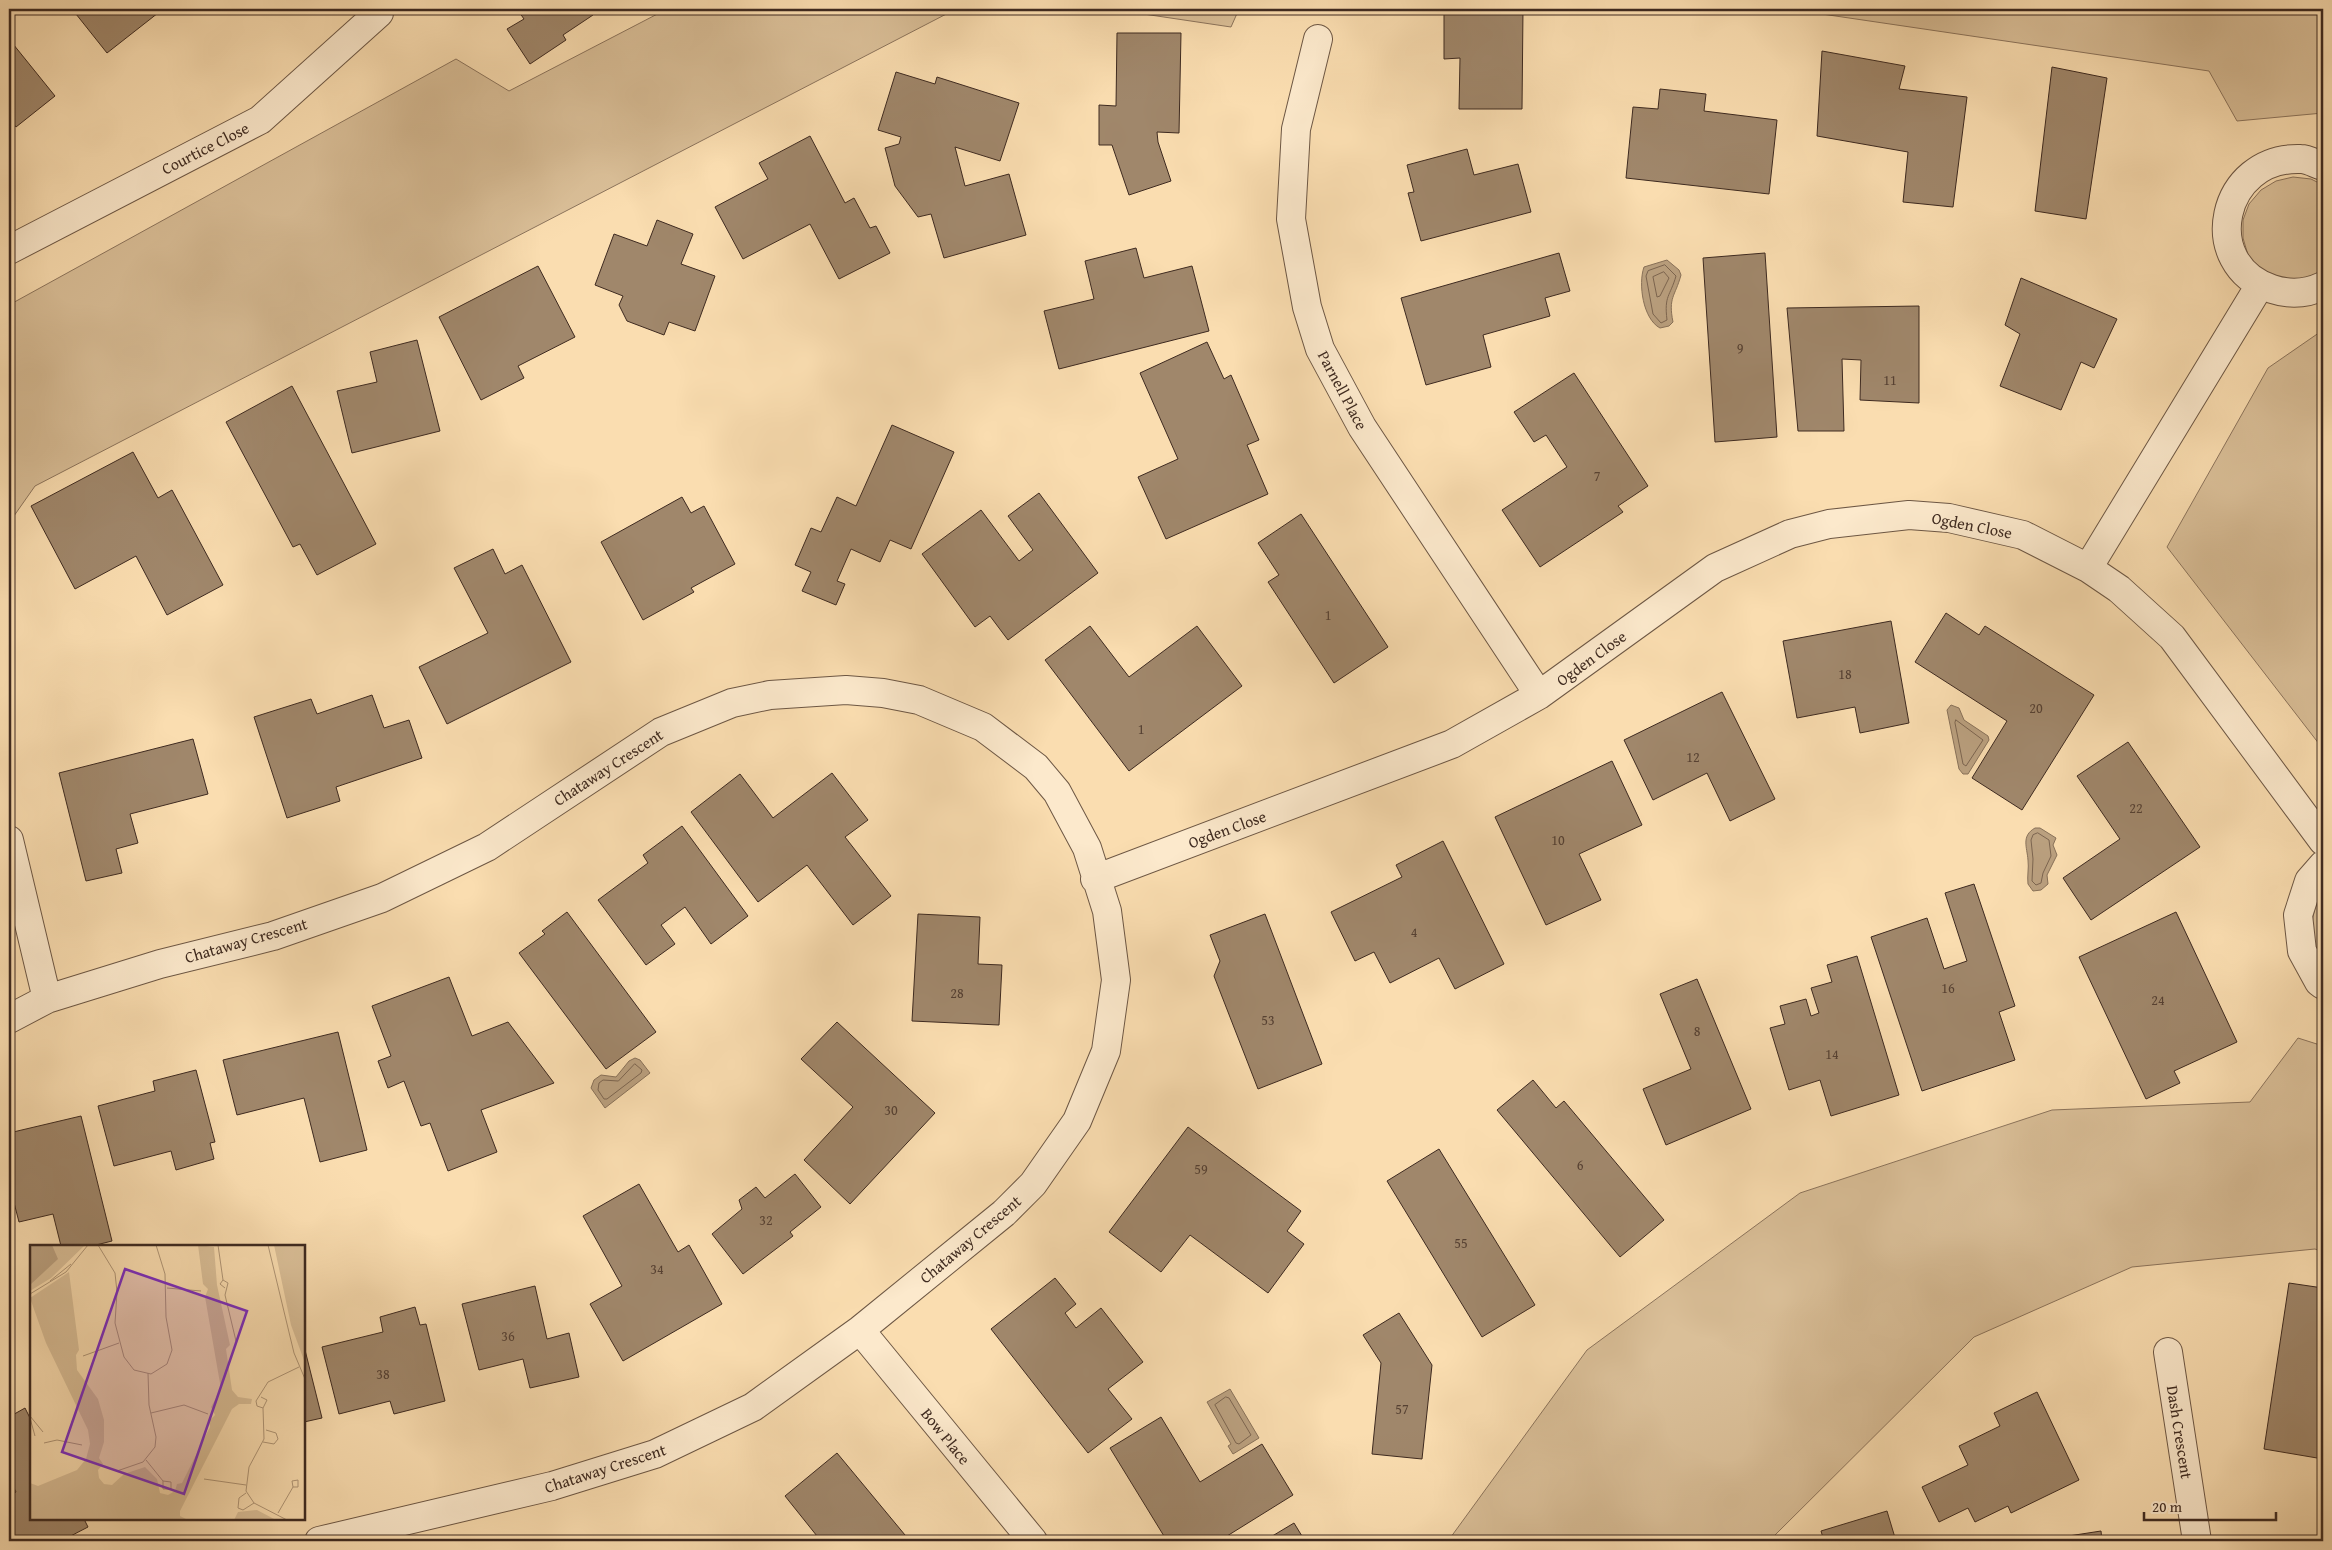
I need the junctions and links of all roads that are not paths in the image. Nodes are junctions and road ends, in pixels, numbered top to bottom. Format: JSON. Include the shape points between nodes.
{"nodes":[{"id":1,"x":379,"y":13,"type":"dead end"},
{"id":2,"x":1318,"y":39,"type":"dead end"},
{"id":3,"x":2323,"y":166,"type":"edge"},
{"id":4,"x":9,"y":250,"type":"edge"},
{"id":5,"x":2260,"y":285,"type":"junction"},
{"id":6,"x":2323,"y":286,"type":"edge"},
{"id":7,"x":2088,"y":568,"type":"junction"},
{"id":8,"x":1539,"y":695,"type":"junction"},
{"id":9,"x":9,"y":840,"type":"edge"},
{"id":10,"x":2323,"y":841,"type":"edge"},
{"id":11,"x":2323,"y":865,"type":"edge"},
{"id":12,"x":1095,"y":878,"type":"junction"},
{"id":13,"x":2323,"y":985,"type":"edge"},
{"id":14,"x":48,"y":999,"type":"junction"},
{"id":15,"x":9,"y":1019,"type":"edge"},
{"id":16,"x":860,"y":1330,"type":"junction"},
{"id":17,"x":2168,"y":1352,"type":"dead end"},
{"id":18,"x":319,"y":1541,"type":"edge"},
{"id":19,"x":1032,"y":1541,"type":"edge"},
{"id":20,"x":2197,"y":1541,"type":"edge"}],
"edges":[{"from":1,"to":4,"type":"street","name":"Courtice Close","via":[[260,120]]},
{"from":2,"to":8,"type":"street","name":"Parnell Place","via":[[1296,130],[1292,219],[1307,307],[1320,349],[1362,427]]},
{"from":3,"to":5,"type":"street","via":[[2303,159],[2277,161],[2252,172],[2235,192],[2227,217],[2228,243],[2240,267]]},
{"from":5,"to":6,"type":"street","via":[[2285,293],[2311,292]]},
{"from":5,"to":7,"type":"street"},
{"from":7,"to":8,"type":"street","name":"Ogden Close","via":[[2023,535],[1949,518],[1909,516],[1829,524],[1790,534],[1715,568]]},
{"from":7,"to":10,"type":"street","name":"Ogden Close","via":[[2119,589],[2172,638]]},
{"from":8,"to":12,"type":"street","name":"Ogden Close","via":[[1452,744]]},
{"from":9,"to":14,"type":"street"},
{"from":11,"to":13,"type":"street","via":[[2309,881],[2298,915],[2302,951]]},
{"from":12,"to":14,"type":"street","name":"Chataway Crescent","via":[[1087,848],[1057,792],[1036,767],[983,727],[919,700],[883,693],[846,690],[770,695],[732,703],[661,732],[487,847],[382,898],[273,936],[160,964]]},
{"from":12,"to":16,"type":"street","name":"Chataway Crescent","via":[[1107,911],[1116,980],[1106,1051],[1077,1121],[1033,1184],[1004,1213]]},
{"from":14,"to":15,"type":"street","name":"Chataway Crescent"},
{"from":16,"to":18,"type":"street","name":"Chataway Crescent","via":[[753,1407],[656,1454],[552,1486]]},
{"from":16,"to":19,"type":"street","name":"Bow Place"},
{"from":17,"to":20,"type":"street","name":"Dash Crescent"}]}
